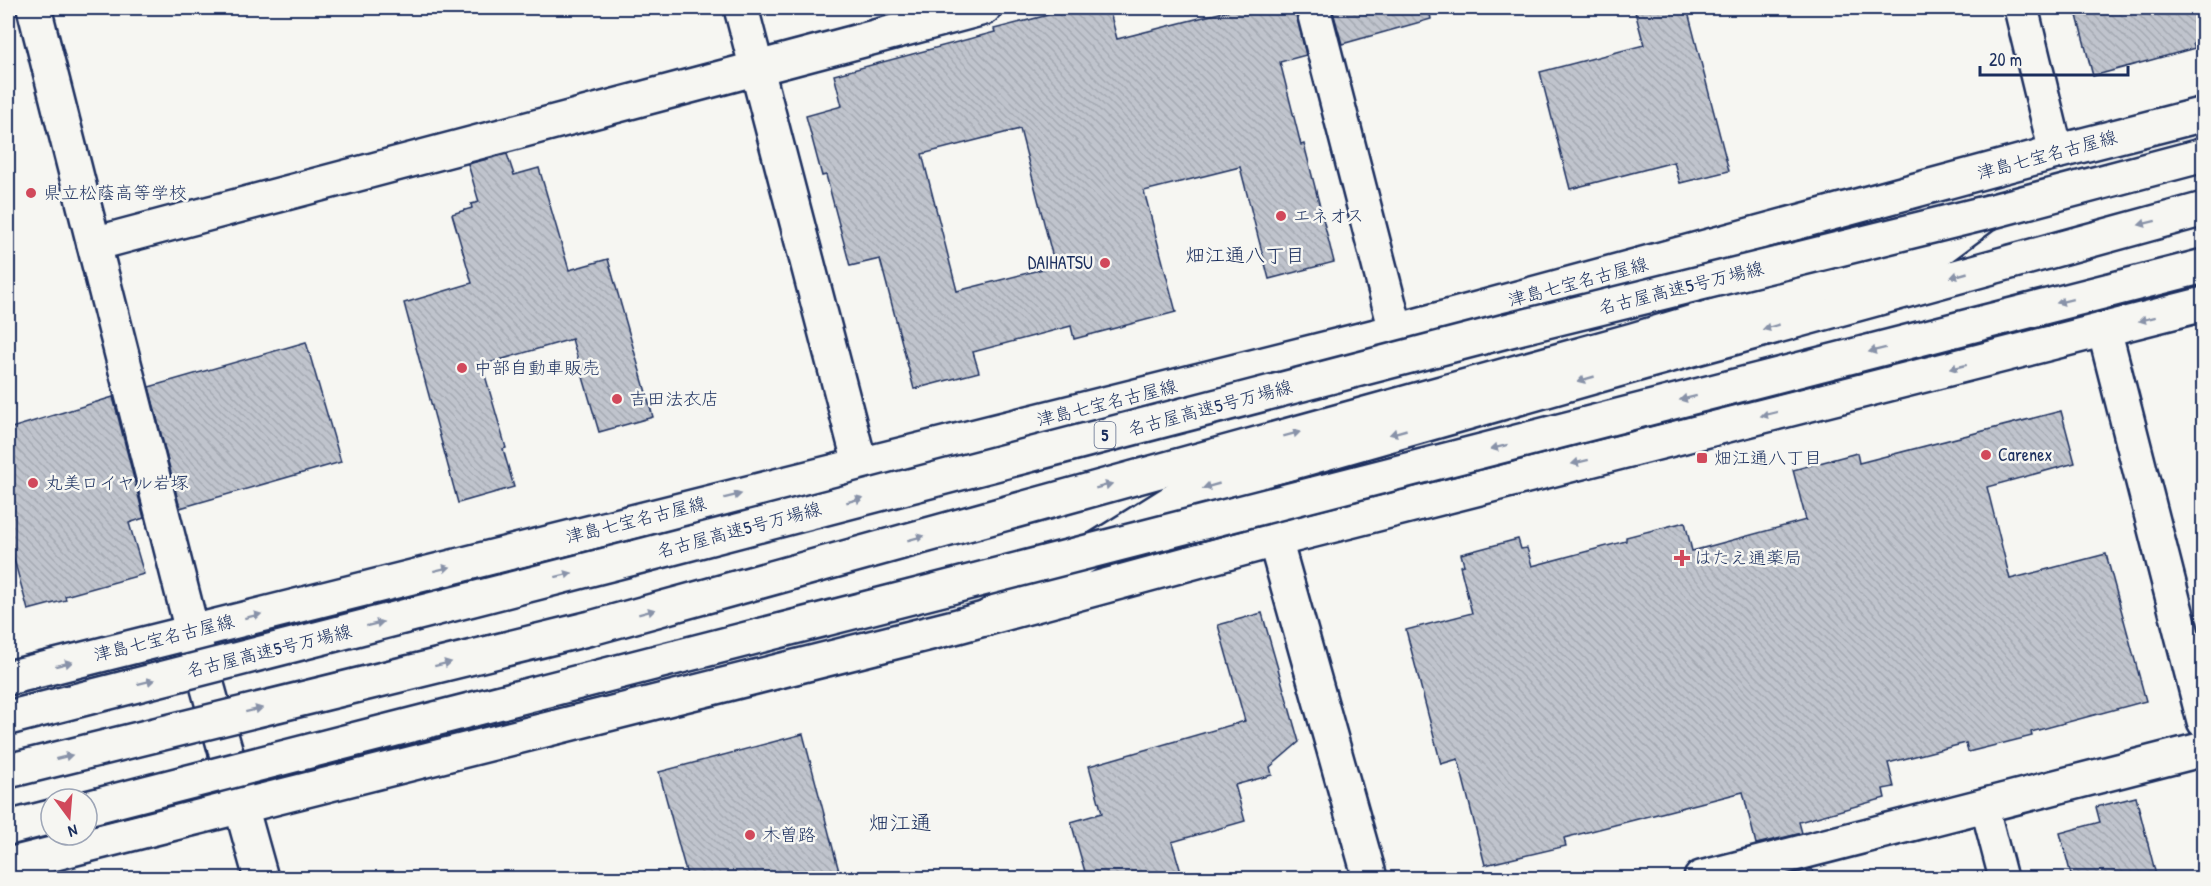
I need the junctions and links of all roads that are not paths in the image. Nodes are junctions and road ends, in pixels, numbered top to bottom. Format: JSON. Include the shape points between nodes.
{"nodes":[{"id":1,"x":34,"y":8,"type":"edge"},
{"id":2,"x":741,"y":8,"type":"edge"},
{"id":3,"x":984,"y":8,"type":"edge"},
{"id":4,"x":1313,"y":8,"type":"edge"},
{"id":5,"x":2021,"y":8,"type":"edge"},
{"id":6,"x":757,"y":69,"type":"junction"},
{"id":7,"x":2204,"y":114,"type":"edge"},
{"id":8,"x":2056,"y":152,"type":"junction"},
{"id":9,"x":2204,"y":155,"type":"edge"},
{"id":10,"x":2204,"y":208,"type":"edge"},
{"id":11,"x":1989,"y":212,"type":"junction"},
{"id":12,"x":94,"y":244,"type":"junction"},
{"id":13,"x":2204,"y":266,"type":"edge"},
{"id":14,"x":2204,"y":304,"type":"edge"},
{"id":15,"x":2104,"y":330,"type":"junction"},
{"id":16,"x":1396,"y":331,"type":"junction"},
{"id":17,"x":860,"y":464,"type":"junction"},
{"id":18,"x":1275,"y":540,"type":"junction"},
{"id":19,"x":985,"y":619,"type":"junction"},
{"id":20,"x":192,"y":631,"type":"junction"},
{"id":21,"x":8,"y":678,"type":"edge"},
{"id":22,"x":8,"y":718,"type":"edge"},
{"id":23,"x":2204,"y":721,"type":"edge"},
{"id":24,"x":2204,"y":749,"type":"edge"},
{"id":25,"x":8,"y":771,"type":"edge"},
{"id":26,"x":99,"y":805,"type":"edge"},
{"id":27,"x":1983,"y":805,"type":"junction"},
{"id":28,"x":240,"y":807,"type":"junction"},
{"id":29,"x":39,"y":820,"type":"edge"},
{"id":30,"x":8,"y":828,"type":"edge"},
{"id":31,"x":8,"y":865,"type":"edge"},
{"id":32,"x":261,"y":879,"type":"edge"},
{"id":33,"x":1370,"y":879,"type":"edge"},
{"id":34,"x":1701,"y":879,"type":"edge"},
{"id":35,"x":2003,"y":879,"type":"edge"}],
"edges":[{"from":1,"to":12,"type":"main road"},
{"from":2,"to":6,"type":"main road"},
{"from":3,"to":6,"type":"main road"},
{"from":4,"to":16,"type":"main road"},
{"from":5,"to":8,"type":"main road"},
{"from":6,"to":12,"type":"main road"},
{"from":6,"to":17,"type":"main road"},
{"from":7,"to":8,"type":"main road","name":"津島七宝名古屋線"},
{"from":8,"to":16,"type":"main road","name":"津島七宝名古屋線"},
{"from":9,"to":11,"type":"main road","name":"名古屋高速5号万場線","number":"5","bridge":true},
{"from":10,"to":19,"type":"main road","one_way":true,"via":[[1188,492]]},
{"from":22,"to":11,"type":"main road","name":"名古屋高速5号万場線","number":"5","one_way":true,"bridge":true,"via":[[1506,331]]},
{"from":25,"to":11,"type":"main road","one_way":true,"bridge":true,"via":[[591,628],[1633,340],[1939,249]]},
{"from":12,"to":20,"type":"main road"},
{"from":13,"to":26,"type":"main road","one_way":true,"bridge":true},
{"from":14,"to":15,"type":"main road","one_way":true},
{"from":15,"to":18,"type":"main road","one_way":true},
{"from":15,"to":23,"type":"main road"},
{"from":16,"to":17,"type":"main road","name":"津島七宝名古屋線"},
{"from":20,"to":17,"type":"main road","name":"津島七宝名古屋線","one_way":true},
{"from":18,"to":19,"type":"main road"},
{"from":18,"to":33,"type":"main road"},
{"from":19,"to":28,"type":"main road"},
{"from":21,"to":20,"type":"main road","name":"津島七宝名古屋線","one_way":true},
{"from":20,"to":28,"type":"main road"},
{"from":24,"to":27,"type":"main road"},
{"from":27,"to":34,"type":"main road"},
{"from":27,"to":35,"type":"lane"},
{"from":28,"to":31,"type":"main road"},
{"from":28,"to":32,"type":"main road"},
{"from":29,"to":30,"type":"main road"}]}
